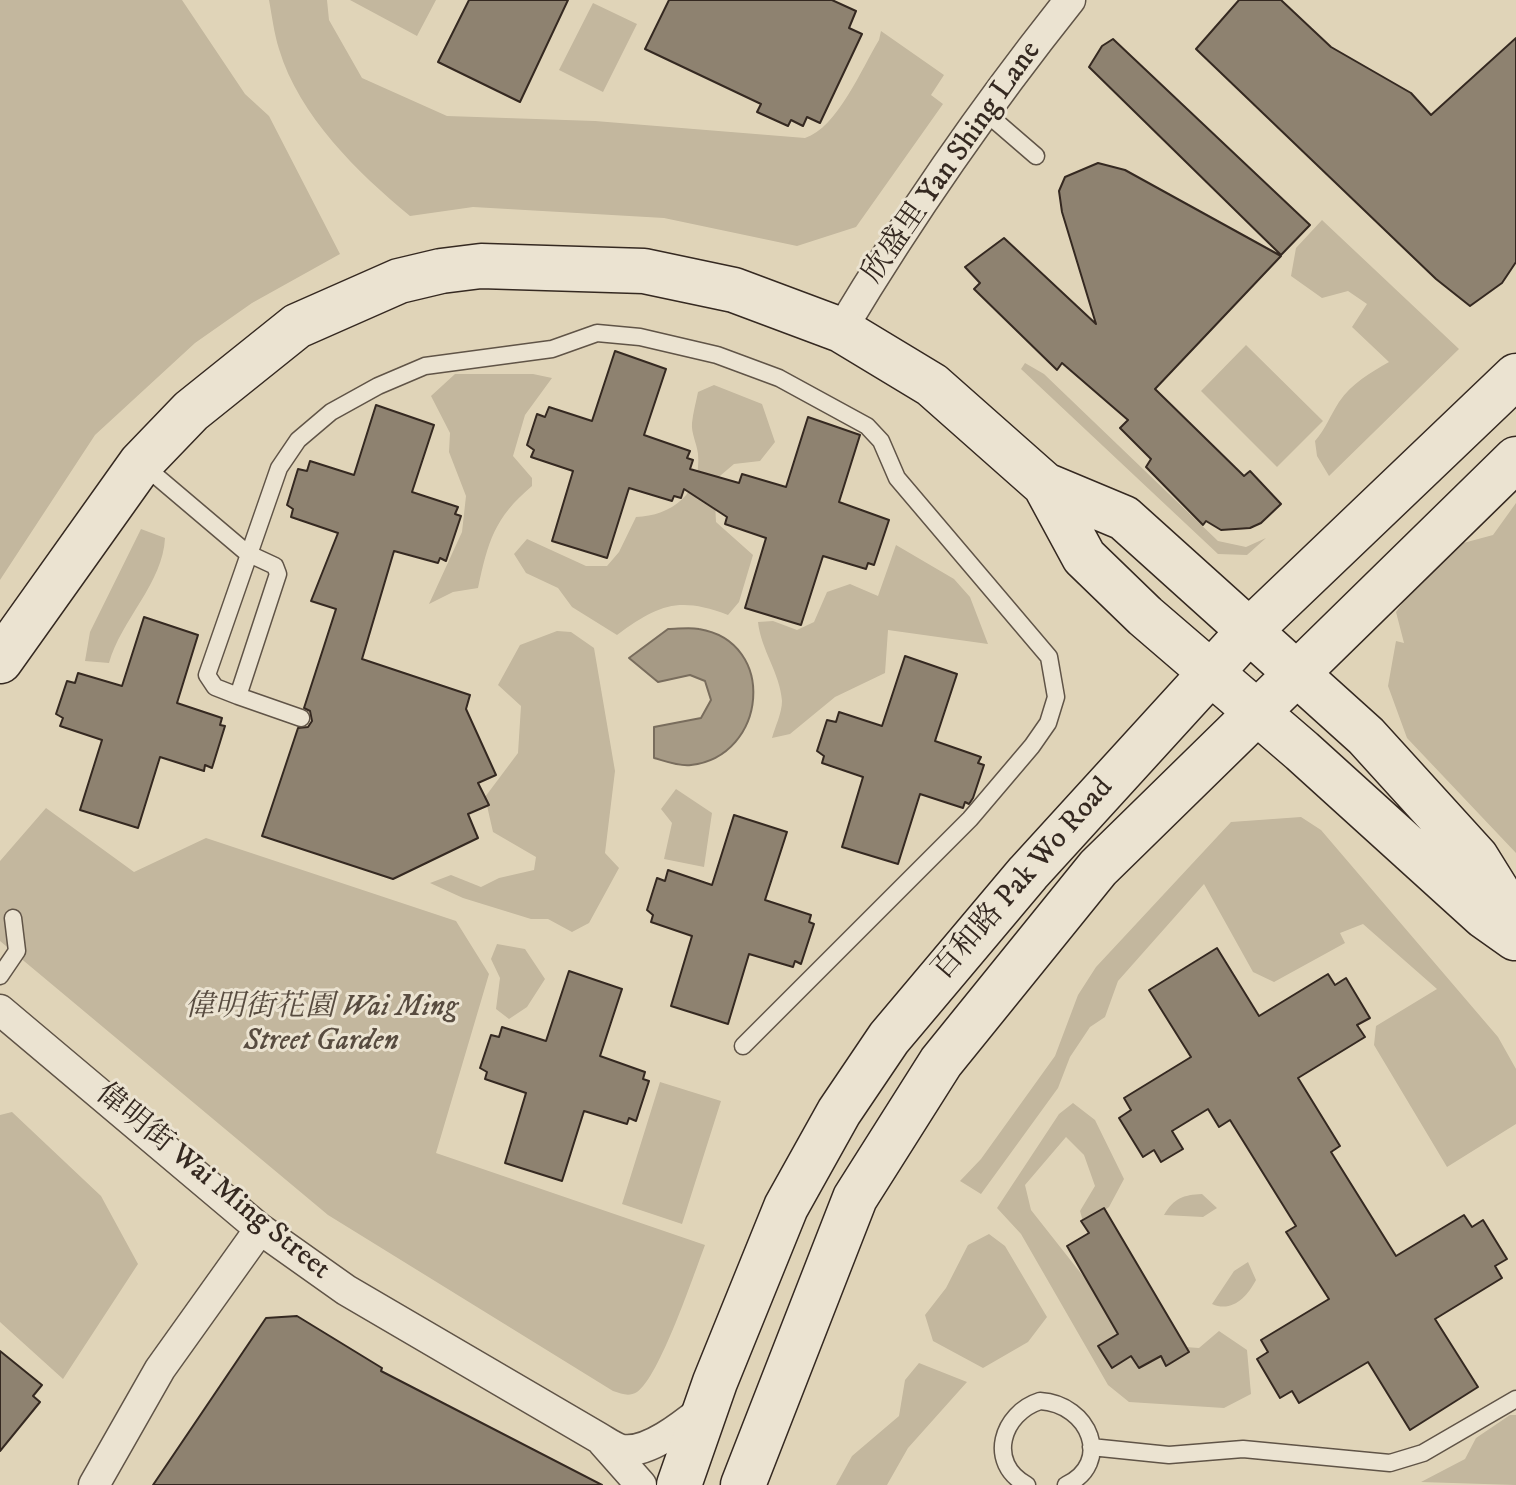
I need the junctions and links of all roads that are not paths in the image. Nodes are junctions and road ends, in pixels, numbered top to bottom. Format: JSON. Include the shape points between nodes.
{"nodes":[{"id":1,"x":1070,"y":0,"type":"edge"},
{"id":2,"x":985,"y":112,"type":"junction"},
{"id":3,"x":1036,"y":156,"type":"dead end"},
{"id":4,"x":841,"y":330,"type":"junction"},
{"id":5,"x":1516,"y":376,"type":"edge"},
{"id":6,"x":1516,"y":459,"type":"edge"},
{"id":7,"x":141,"y":463,"type":"junction"},
{"id":8,"x":1045,"y":485,"type":"junction"},
{"id":9,"x":247,"y":553,"type":"junction"},
{"id":10,"x":1248,"y":632,"type":"junction"},
{"id":11,"x":0,"y":661,"type":"edge"},
{"id":12,"x":1211,"y":672,"type":"junction"},
{"id":13,"x":1298,"y":672,"type":"junction"},
{"id":14,"x":238,"y":696,"type":"junction"},
{"id":15,"x":1258,"y":713,"type":"junction"},
{"id":16,"x":301,"y":718,"type":"dead end"},
{"id":17,"x":13,"y":918,"type":"dead end"},
{"id":18,"x":1516,"y":921,"type":"edge"},
{"id":19,"x":1516,"y":938,"type":"edge"},
{"id":20,"x":0,"y":976,"type":"edge"},
{"id":21,"x":0,"y":1010,"type":"edge"},
{"id":22,"x":743,"y":1046,"type":"dead end"},
{"id":23,"x":260,"y":1229,"type":"junction"},
{"id":24,"x":1516,"y":1399,"type":"edge"},
{"id":25,"x":706,"y":1407,"type":"junction"},
{"id":26,"x":599,"y":1438,"type":"junction"},
{"id":27,"x":1091,"y":1447,"type":"junction"},
{"id":28,"x":94,"y":1485,"type":"edge"},
{"id":29,"x":641,"y":1485,"type":"edge"},
{"id":30,"x":679,"y":1485,"type":"edge"},
{"id":31,"x":743,"y":1485,"type":"edge"},
{"id":32,"x":1027,"y":1485,"type":"edge"},
{"id":33,"x":1066,"y":1485,"type":"edge"}],
"edges":[{"from":1,"to":2,"type":"street","name":"欣盛里 Yan Shing Lane"},
{"from":2,"to":3,"type":"lane"},
{"from":2,"to":4,"type":"street","name":"欣盛里 Yan Shing Lane"},
{"from":4,"to":7,"type":"main road","via":[[734,290],[644,271],[481,266],[441,271],[399,281],[297,326],[191,411]]},
{"from":4,"to":8,"type":"main road","via":[[932,385]]},
{"from":5,"to":10,"type":"main road","name":"百和路 Pak Wo Road"},
{"from":6,"to":13,"type":"main road","name":"百和路 Pak Wo Road"},
{"from":7,"to":9,"type":"lane"},
{"from":7,"to":11,"type":"main road"},
{"from":8,"to":10,"type":"main road","via":[[1124,518]]},
{"from":8,"to":12,"type":"main road","via":[[1084,557]]},
{"from":9,"to":14,"type":"lane","via":[[207,675],[215,687]]},
{"from":9,"to":14,"type":"lane","via":[[275,566],[278,574]]},
{"from":9,"to":22,"type":"lane","via":[[279,468],[298,440],[331,412],[425,366],[552,349],[597,333],[640,337],[717,355],[779,378],[867,426],[881,441],[907,491],[1049,657],[1056,697],[1048,723],[1032,746],[970,819]]},
{"from":10,"to":12,"type":"main road","name":"百和路 Pak Wo Road"},
{"from":10,"to":13,"type":"main road"},
{"from":12,"to":15,"type":"main road"},
{"from":12,"to":25,"type":"main road","name":"百和路 Pak Wo Road","via":[[961,950],[839,1112],[786,1207]]},
{"from":13,"to":15,"type":"main road","name":"百和路 Pak Wo Road"},
{"from":13,"to":18,"type":"main road","via":[[1436,810],[1476,857]]},
{"from":14,"to":16,"type":"lane"},
{"from":15,"to":19,"type":"main road","via":[[1484,916]]},
{"from":15,"to":31,"type":"main road","name":"百和路 Pak Wo Road","via":[[1098,868],[941,1062],[855,1198]]},
{"from":17,"to":20,"type":"lane","via":[[17,951]]},
{"from":21,"to":23,"type":"street","name":"偉明街 Wai Ming Street"},
{"from":23,"to":26,"type":"street","name":"偉明街 Wai Ming Street","via":[[346,1290]]},
{"from":23,"to":28,"type":"street","via":[[160,1369]]},
{"from":24,"to":27,"type":"lane","via":[[1423,1453],[1390,1463],[1243,1449],[1169,1455]]},
{"from":25,"to":26,"type":"street","name":"偉明街 Wai Ming Street","via":[[681,1426],[633,1449],[620,1450]]},
{"from":25,"to":30,"type":"main road","name":"百和路 Pak Wo Road"},
{"from":26,"to":29,"type":"street","name":"偉明街 Wai Ming Street"},
{"from":27,"to":32,"type":"lane","via":[[1089,1432],[1070,1407],[1040,1401],[1026,1406],[1005,1429],[1002,1444],[1010,1471]]},
{"from":27,"to":33,"type":"lane","via":[[1082,1473]]}]}
